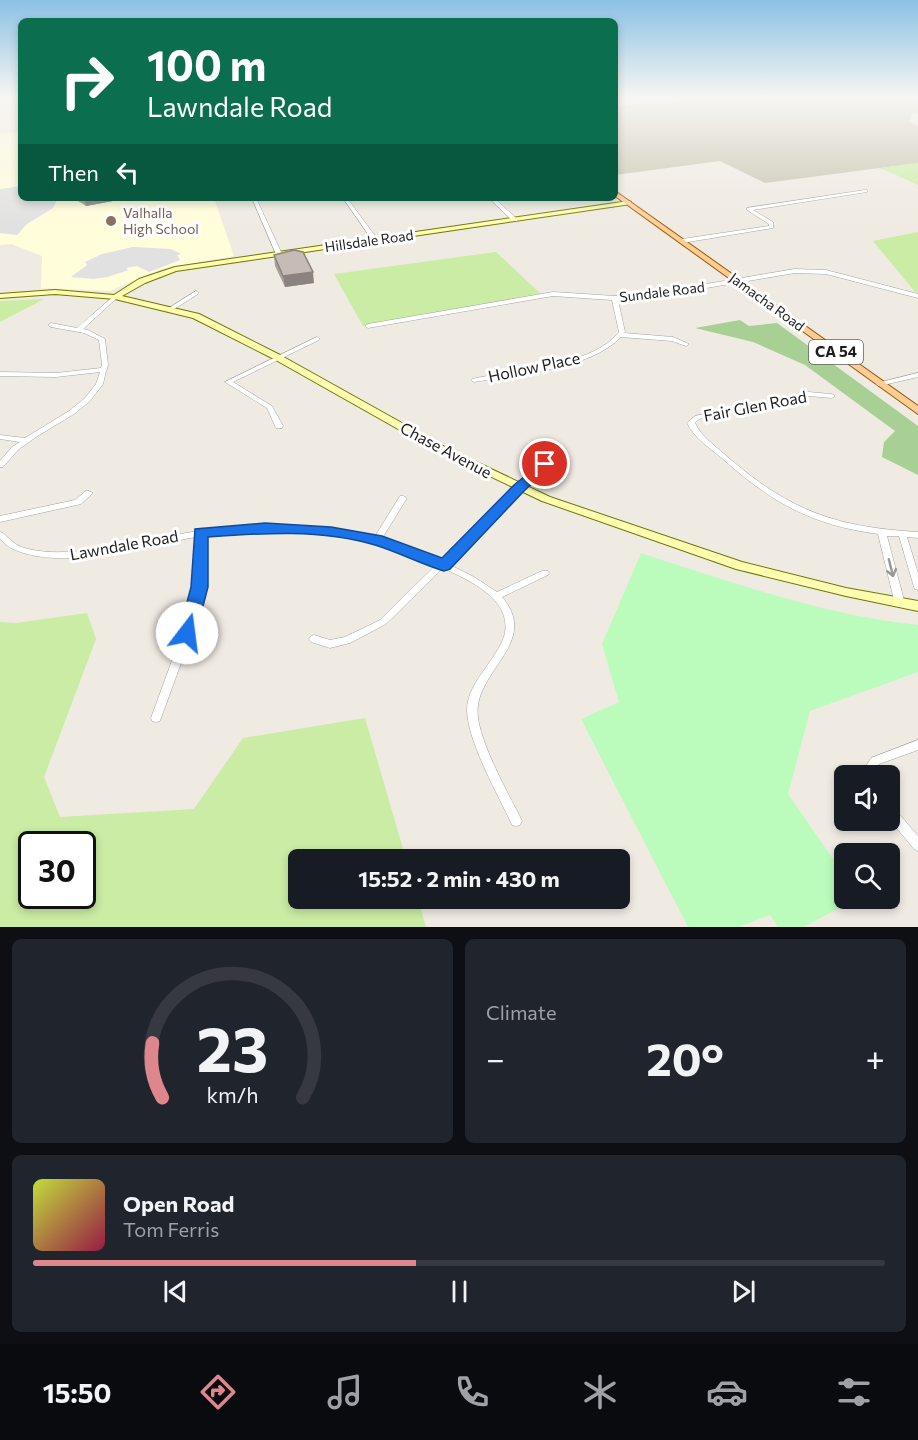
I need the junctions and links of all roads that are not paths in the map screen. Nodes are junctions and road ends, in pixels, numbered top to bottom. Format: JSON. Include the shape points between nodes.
{"nodes":[{"id":1,"x":865,"y":190,"type":"dead end"},
{"id":2,"x":618,"y":195,"type":"edge"},
{"id":3,"x":255,"y":201,"type":"edge"},
{"id":4,"x":347,"y":201,"type":"edge"},
{"id":5,"x":494,"y":201,"type":"edge"},
{"id":6,"x":629,"y":203,"type":"junction"},
{"id":7,"x":515,"y":220,"type":"junction"},
{"id":8,"x":375,"y":240,"type":"junction"},
{"id":9,"x":682,"y":241,"type":"junction"},
{"id":10,"x":279,"y":254,"type":"junction"},
{"id":11,"x":738,"y":280,"type":"junction"},
{"id":12,"x":196,"y":293,"type":"dead end"},
{"id":13,"x":0,"y":296,"type":"edge"},
{"id":14,"x":918,"y":296,"type":"edge"},
{"id":15,"x":115,"y":297,"type":"junction"},
{"id":16,"x":615,"y":298,"type":"junction"},
{"id":17,"x":172,"y":308,"type":"junction"},
{"id":18,"x":51,"y":325,"type":"dead end"},
{"id":19,"x":368,"y":326,"type":"dead end"},
{"id":20,"x":79,"y":329,"type":"junction"},
{"id":21,"x":621,"y":335,"type":"junction"},
{"id":22,"x":317,"y":339,"type":"dead end"},
{"id":23,"x":686,"y":344,"type":"dead end"},
{"id":24,"x":277,"y":357,"type":"junction"},
{"id":25,"x":105,"y":369,"type":"junction"},
{"id":26,"x":0,"y":374,"type":"edge"},
{"id":27,"x":918,"y":375,"type":"edge"},
{"id":28,"x":474,"y":380,"type":"dead end"},
{"id":29,"x":879,"y":384,"type":"junction"},
{"id":30,"x":832,"y":396,"type":"dead end"},
{"id":31,"x":918,"y":411,"type":"edge"},
{"id":32,"x":279,"y":426,"type":"dead end"},
{"id":33,"x":0,"y":437,"type":"edge"},
{"id":34,"x":22,"y":440,"type":"junction"},
{"id":35,"x":545,"y":464,"type":"dead end"},
{"id":36,"x":0,"y":465,"type":"edge"},
{"id":37,"x":519,"y":488,"type":"junction"},
{"id":38,"x":89,"y":493,"type":"dead end"},
{"id":39,"x":403,"y":498,"type":"dead end"},
{"id":40,"x":0,"y":519,"type":"edge"},
{"id":41,"x":200,"y":532,"type":"junction"},
{"id":42,"x":882,"y":532,"type":"junction"},
{"id":43,"x":902,"y":534,"type":"junction"},
{"id":44,"x":0,"y":535,"type":"edge"},
{"id":45,"x":918,"y":535,"type":"edge"},
{"id":46,"x":377,"y":540,"type":"junction"},
{"id":47,"x":444,"y":565,"type":"junction"},
{"id":48,"x":545,"y":573,"type":"dead end"},
{"id":49,"x":918,"y":586,"type":"edge"},
{"id":50,"x":496,"y":596,"type":"junction"},
{"id":51,"x":900,"y":604,"type":"junction"},
{"id":52,"x":918,"y":606,"type":"edge"},
{"id":53,"x":314,"y":639,"type":"dead end"},
{"id":54,"x":156,"y":718,"type":"dead end"},
{"id":55,"x":918,"y":745,"type":"edge"},
{"id":56,"x":871,"y":765,"type":"edge"},
{"id":57,"x":516,"y":820,"type":"dead end"},
{"id":58,"x":900,"y":823,"type":"edge"},
{"id":59,"x":918,"y":844,"type":"edge"}],
"edges":[{"from":1,"to":9,"type":"street","via":[[749,209],[771,223],[771,227]]},
{"from":2,"to":6,"type":"main road","name":"Jamacha Road","number":"CA 54"},
{"from":3,"to":10,"type":"street"},
{"from":4,"to":8,"type":"street"},
{"from":5,"to":7,"type":"street"},
{"from":6,"to":7,"type":"main road","name":"Hillsdale Road"},
{"from":6,"to":9,"type":"main road","name":"Jamacha Road","number":"CA 54"},
{"from":7,"to":8,"type":"main road","name":"Hillsdale Road"},
{"from":8,"to":10,"type":"main road","name":"Hillsdale Road"},
{"from":9,"to":11,"type":"main road","name":"Jamacha Road","number":"CA 54"},
{"from":10,"to":15,"type":"main road","name":"Hillsdale Road","via":[[175,269],[142,281]]},
{"from":11,"to":14,"type":"street","name":"Sundale Road","via":[[817,271]]},
{"from":11,"to":16,"type":"street","name":"Sundale Road","via":[[647,297]]},
{"from":11,"to":29,"type":"main road","name":"Jamacha Road","number":"CA 54"},
{"from":12,"to":17,"type":"street"},
{"from":13,"to":15,"type":"main road","name":"Chase Avenue","via":[[55,292]]},
{"from":15,"to":17,"type":"main road","name":"Chase Avenue"},
{"from":15,"to":20,"type":"street"},
{"from":16,"to":19,"type":"street","name":"Sundale Road","via":[[553,294]]},
{"from":16,"to":21,"type":"street"},
{"from":17,"to":24,"type":"main road","name":"Chase Avenue","via":[[227,330]]},
{"from":18,"to":20,"type":"street"},
{"from":20,"to":25,"type":"street","via":[[102,339]]},
{"from":21,"to":23,"type":"street","via":[[673,339]]},
{"from":21,"to":28,"type":"street","name":"Hollow Place","via":[[577,359]]},
{"from":22,"to":24,"type":"street"},
{"from":24,"to":32,"type":"street","via":[[228,382],[270,407]]},
{"from":24,"to":37,"type":"main road","name":"Chase Avenue"},
{"from":25,"to":26,"type":"street","via":[[56,375]]},
{"from":25,"to":34,"type":"street","via":[[102,384],[88,401]]},
{"from":27,"to":29,"type":"street"},
{"from":29,"to":31,"type":"main road","name":"Jamacha Road","number":"CA 54"},
{"from":30,"to":42,"type":"street","name":"Fair Glen Road","via":[[808,394],[698,417],[691,423],[748,479],[778,500],[829,521]]},
{"from":33,"to":34,"type":"street"},
{"from":34,"to":36,"type":"street"},
{"from":35,"to":37,"type":"street"},
{"from":37,"to":47,"type":"street"},
{"from":37,"to":51,"type":"main road","name":"Chase Avenue","via":[[740,566]]},
{"from":38,"to":40,"type":"street","via":[[78,502]]},
{"from":39,"to":46,"type":"street"},
{"from":41,"to":44,"type":"street","name":"Lawndale Road","via":[[58,556],[20,550]]},
{"from":41,"to":46,"type":"street","name":"Lawndale Road","via":[[287,528]]},
{"from":41,"to":54,"type":"street","via":[[200,587]]},
{"from":42,"to":43,"type":"street","name":"Fair Glen Road"},
{"from":42,"to":51,"type":"street","one_way":true},
{"from":43,"to":45,"type":"street","name":"Fair Glen Road"},
{"from":43,"to":49,"type":"street"},
{"from":46,"to":47,"type":"street","name":"Lawndale Road"},
{"from":47,"to":50,"type":"street","name":"Lawndale Road"},
{"from":47,"to":53,"type":"street","via":[[375,628],[330,644]]},
{"from":48,"to":50,"type":"street"},
{"from":50,"to":57,"type":"street","via":[[509,616],[509,638],[476,692],[472,715]]},
{"from":51,"to":52,"type":"main road","name":"Chase Avenue"},
{"from":55,"to":56,"type":"street"},
{"from":58,"to":59,"type":"street"}]}
